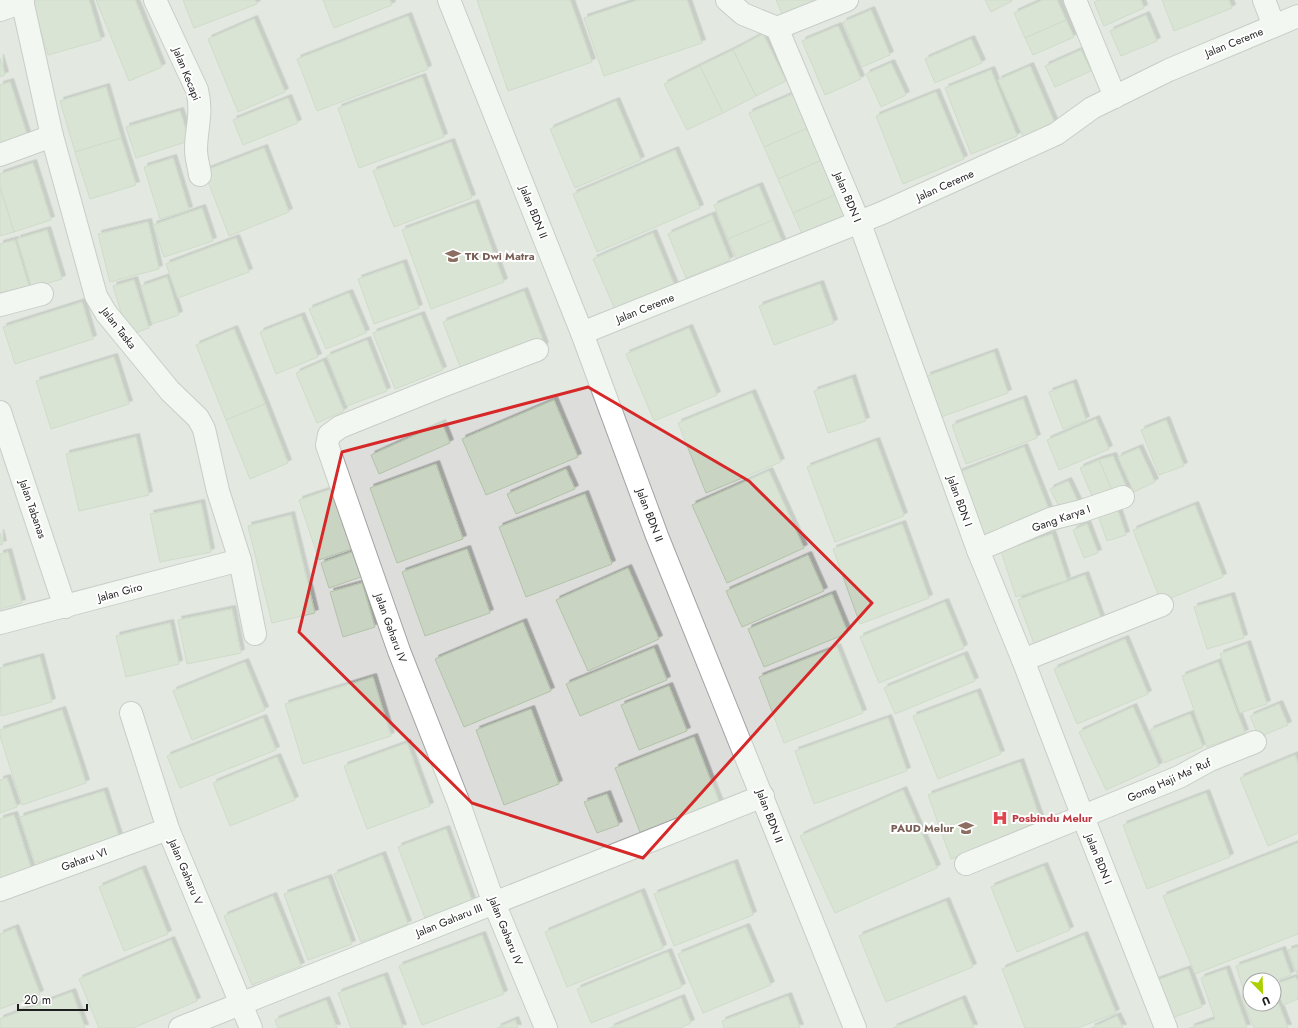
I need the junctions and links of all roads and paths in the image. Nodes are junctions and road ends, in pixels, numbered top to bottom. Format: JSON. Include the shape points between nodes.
{"nodes":[{"id":1,"x":155,"y":0,"type":"edge"},
{"id":2,"x":449,"y":0,"type":"edge"},
{"id":3,"x":727,"y":0,"type":"edge"},
{"id":4,"x":847,"y":0,"type":"edge"},
{"id":5,"x":1075,"y":0,"type":"edge"},
{"id":6,"x":1264,"y":0,"type":"edge"},
{"id":7,"x":22,"y":1,"type":"edge"},
{"id":8,"x":0,"y":10,"type":"edge"},
{"id":9,"x":1298,"y":16,"type":"edge"},
{"id":10,"x":1274,"y":26,"type":"junction"},
{"id":11,"x":777,"y":28,"type":"junction"},
{"id":12,"x":1114,"y":97,"type":"junction"},
{"id":13,"x":52,"y":136,"type":"junction"},
{"id":14,"x":0,"y":155,"type":"edge"},
{"id":15,"x":200,"y":175,"type":"dead end"},
{"id":16,"x":859,"y":222,"type":"junction"},
{"id":17,"x":42,"y":294,"type":"dead end"},
{"id":18,"x":0,"y":305,"type":"edge"},
{"id":19,"x":582,"y":333,"type":"junction"},
{"id":20,"x":537,"y":350,"type":"dead end"},
{"id":21,"x":0,"y":412,"type":"edge"},
{"id":22,"x":4,"y":435,"type":"edge"},
{"id":23,"x":1122,"y":496,"type":"dead end"},
{"id":24,"x":978,"y":550,"type":"junction"},
{"id":25,"x":240,"y":560,"type":"junction"},
{"id":26,"x":1162,"y":605,"type":"dead end"},
{"id":27,"x":65,"y":607,"type":"junction"},
{"id":28,"x":0,"y":623,"type":"edge"},
{"id":29,"x":255,"y":634,"type":"dead end"},
{"id":30,"x":1023,"y":660,"type":"junction"},
{"id":31,"x":130,"y":713,"type":"dead end"},
{"id":32,"x":1255,"y":742,"type":"dead end"},
{"id":33,"x":763,"y":796,"type":"junction"},
{"id":34,"x":1082,"y":817,"type":"junction"},
{"id":35,"x":168,"y":828,"type":"junction"},
{"id":36,"x":966,"y":864,"type":"dead end"},
{"id":37,"x":0,"y":890,"type":"edge"},
{"id":38,"x":494,"y":902,"type":"junction"},
{"id":39,"x":242,"y":1004,"type":"junction"},
{"id":40,"x":180,"y":1028,"type":"edge"},
{"id":41,"x":251,"y":1028,"type":"edge"},
{"id":42,"x":546,"y":1028,"type":"edge"},
{"id":43,"x":855,"y":1028,"type":"edge"},
{"id":44,"x":1166,"y":1028,"type":"edge"}],
"edges":[{"from":1,"to":15,"type":"street","name":"Jalan Kecapi","via":[[197,90],[200,115],[196,150]]},
{"from":2,"to":19,"type":"street","name":"Jalan BDN II"},
{"from":3,"to":11,"type":"street","via":[[743,14]]},
{"from":4,"to":11,"type":"street"},
{"from":5,"to":12,"type":"street"},
{"from":6,"to":10,"type":"street"},
{"from":7,"to":8,"type":"street"},
{"from":7,"to":13,"type":"street","name":"Jalan Taska"},
{"from":9,"to":10,"type":"street","name":"Jalan Cereme"},
{"from":10,"to":12,"type":"street","name":"Jalan Cereme","via":[[1196,57]]},
{"from":11,"to":16,"type":"street","name":"Jalan BDN I"},
{"from":12,"to":16,"type":"street","name":"Jalan Cereme","via":[[1092,108],[1050,137]]},
{"from":13,"to":14,"type":"street"},
{"from":13,"to":25,"type":"street","name":"Jalan Taska","via":[[96,296],[106,313],[170,391],[198,418],[204,429],[218,490]]},
{"from":16,"to":19,"type":"street","name":"Jalan Cereme"},
{"from":16,"to":24,"type":"street","name":"Jalan BDN I"},
{"from":17,"to":18,"type":"street"},
{"from":19,"to":33,"type":"street","name":"Jalan BDN II","via":[[657,536]]},
{"from":20,"to":38,"type":"street","name":"Jalan Gaharu IV","via":[[340,427],[329,435],[328,440],[399,651],[458,801]]},
{"from":21,"to":22,"type":"street","name":"Jalan Tabanas"},
{"from":22,"to":27,"type":"street","name":"Jalan Tabanas"},
{"from":23,"to":24,"type":"street","name":"Gang Karya I","via":[[1082,511],[1050,519]]},
{"from":24,"to":30,"type":"street","name":"Jalan BDN I"},
{"from":25,"to":27,"type":"street","name":"Jalan Giro"},
{"from":25,"to":29,"type":"street","name":"Jalan Taska"},
{"from":26,"to":30,"type":"street"},
{"from":27,"to":28,"type":"street","name":"Jalan Giro"},
{"from":30,"to":34,"type":"street","name":"Jalan BDN I"},
{"from":31,"to":35,"type":"street","name":"Jalan Gaharu V"},
{"from":32,"to":34,"type":"street","name":"Gomg Haji Ma’ Ruf","via":[[1210,760],[1180,777]]},
{"from":33,"to":38,"type":"street","name":"Jalan Gaharu III"},
{"from":33,"to":43,"type":"street","name":"Jalan BDN II"},
{"from":34,"to":36,"type":"street","name":"Gomg Haji Ma’ Ruf"},
{"from":34,"to":44,"type":"street","name":"Jalan BDN I"},
{"from":35,"to":37,"type":"street","name":"Gaharu VI"},
{"from":35,"to":39,"type":"street","name":"Jalan Gaharu V"},
{"from":38,"to":39,"type":"street","name":"Jalan Gaharu III"},
{"from":38,"to":42,"type":"street","name":"Jalan Gaharu IV"},
{"from":39,"to":40,"type":"street","name":"Jalan Gaharu III"},
{"from":39,"to":41,"type":"street","name":"Jalan Gaharu V"}]}
